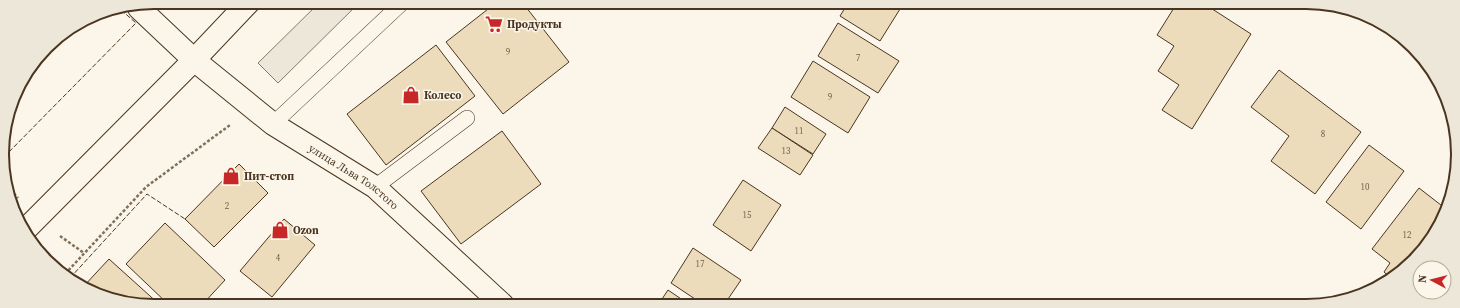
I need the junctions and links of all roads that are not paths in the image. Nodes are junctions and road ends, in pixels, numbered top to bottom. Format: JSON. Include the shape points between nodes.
{"nodes":[{"id":1,"x":141,"y":9,"type":"edge"},
{"id":2,"x":242,"y":9,"type":"edge"},
{"id":3,"x":396,"y":9,"type":"edge"},
{"id":4,"x":194,"y":60,"type":"junction"},
{"id":5,"x":467,"y":118,"type":"dead end"},
{"id":6,"x":273,"y":124,"type":"junction"},
{"id":7,"x":375,"y":187,"type":"junction"},
{"id":8,"x":28,"y":227,"type":"edge"},
{"id":9,"x":496,"y":299,"type":"edge"}],
"edges":[{"from":1,"to":4,"type":"street","name":"улица Льва Толстого"},
{"from":2,"to":4,"type":"street"},
{"from":3,"to":6,"type":"lane"},
{"from":4,"to":6,"type":"street","name":"улица Льва Толстого"},
{"from":4,"to":8,"type":"street"},
{"from":5,"to":7,"type":"lane"},
{"from":6,"to":7,"type":"street","name":"улица Льва Толстого"},
{"from":7,"to":9,"type":"street","name":"улица Льва Толстого"}]}
